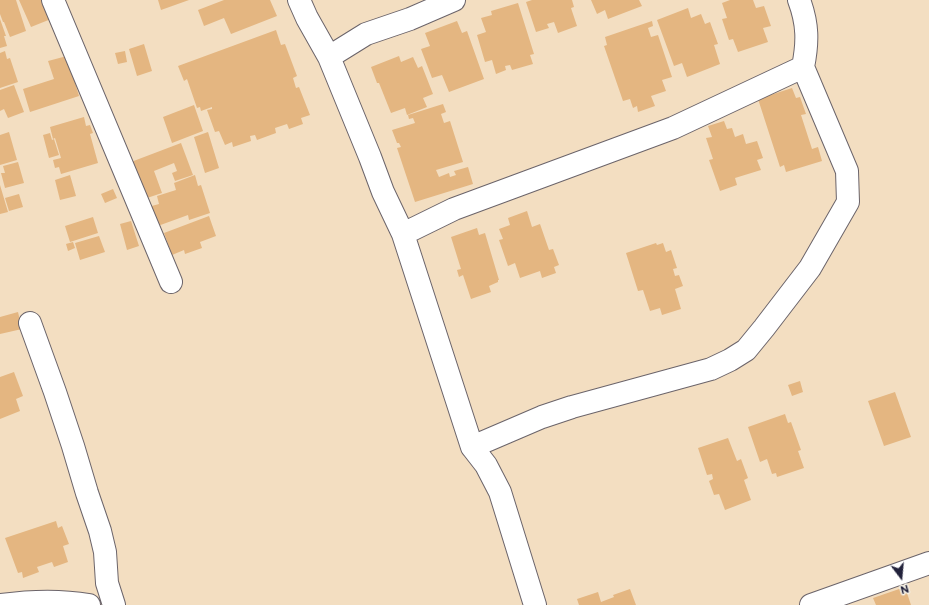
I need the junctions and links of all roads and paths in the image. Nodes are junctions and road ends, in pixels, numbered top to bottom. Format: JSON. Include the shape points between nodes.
{"nodes":[{"id":1,"x":53,"y":0,"type":"edge"},
{"id":2,"x":299,"y":0,"type":"edge"},
{"id":3,"x":454,"y":0,"type":"edge"},
{"id":4,"x":799,"y":0,"type":"edge"},
{"id":5,"x":329,"y":57,"type":"junction"},
{"id":6,"x":803,"y":67,"type":"junction"},
{"id":7,"x":403,"y":234,"type":"junction"},
{"id":8,"x":171,"y":282,"type":"dead end"},
{"id":9,"x":30,"y":323,"type":"dead end"},
{"id":10,"x":472,"y":447,"type":"junction"},
{"id":11,"x":929,"y":562,"type":"edge"},
{"id":12,"x":1,"y":605,"type":"edge"},
{"id":13,"x":89,"y":605,"type":"edge"},
{"id":14,"x":114,"y":605,"type":"edge"},
{"id":15,"x":535,"y":605,"type":"edge"},
{"id":16,"x":811,"y":605,"type":"edge"}],
"edges":[{"from":1,"to":8,"type":"street"},
{"from":2,"to":5,"type":"street"},
{"from":3,"to":5,"type":"street","via":[[410,20],[366,34]]},
{"from":4,"to":6,"type":"street","via":[[806,29],[807,47]]},
{"from":5,"to":7,"type":"street","via":[[383,192]]},
{"from":6,"to":7,"type":"street","via":[[673,128],[454,209]]},
{"from":6,"to":10,"type":"street","via":[[847,171],[848,202],[810,268],[746,350],[711,369],[572,407]]},
{"from":7,"to":10,"type":"street"},
{"from":9,"to":14,"type":"street","via":[[100,531],[105,552],[107,583]]},
{"from":10,"to":15,"type":"street","via":[[486,465],[500,492]]},
{"from":11,"to":16,"type":"street"},
{"from":12,"to":13,"type":"street","via":[[57,602]]}]}
